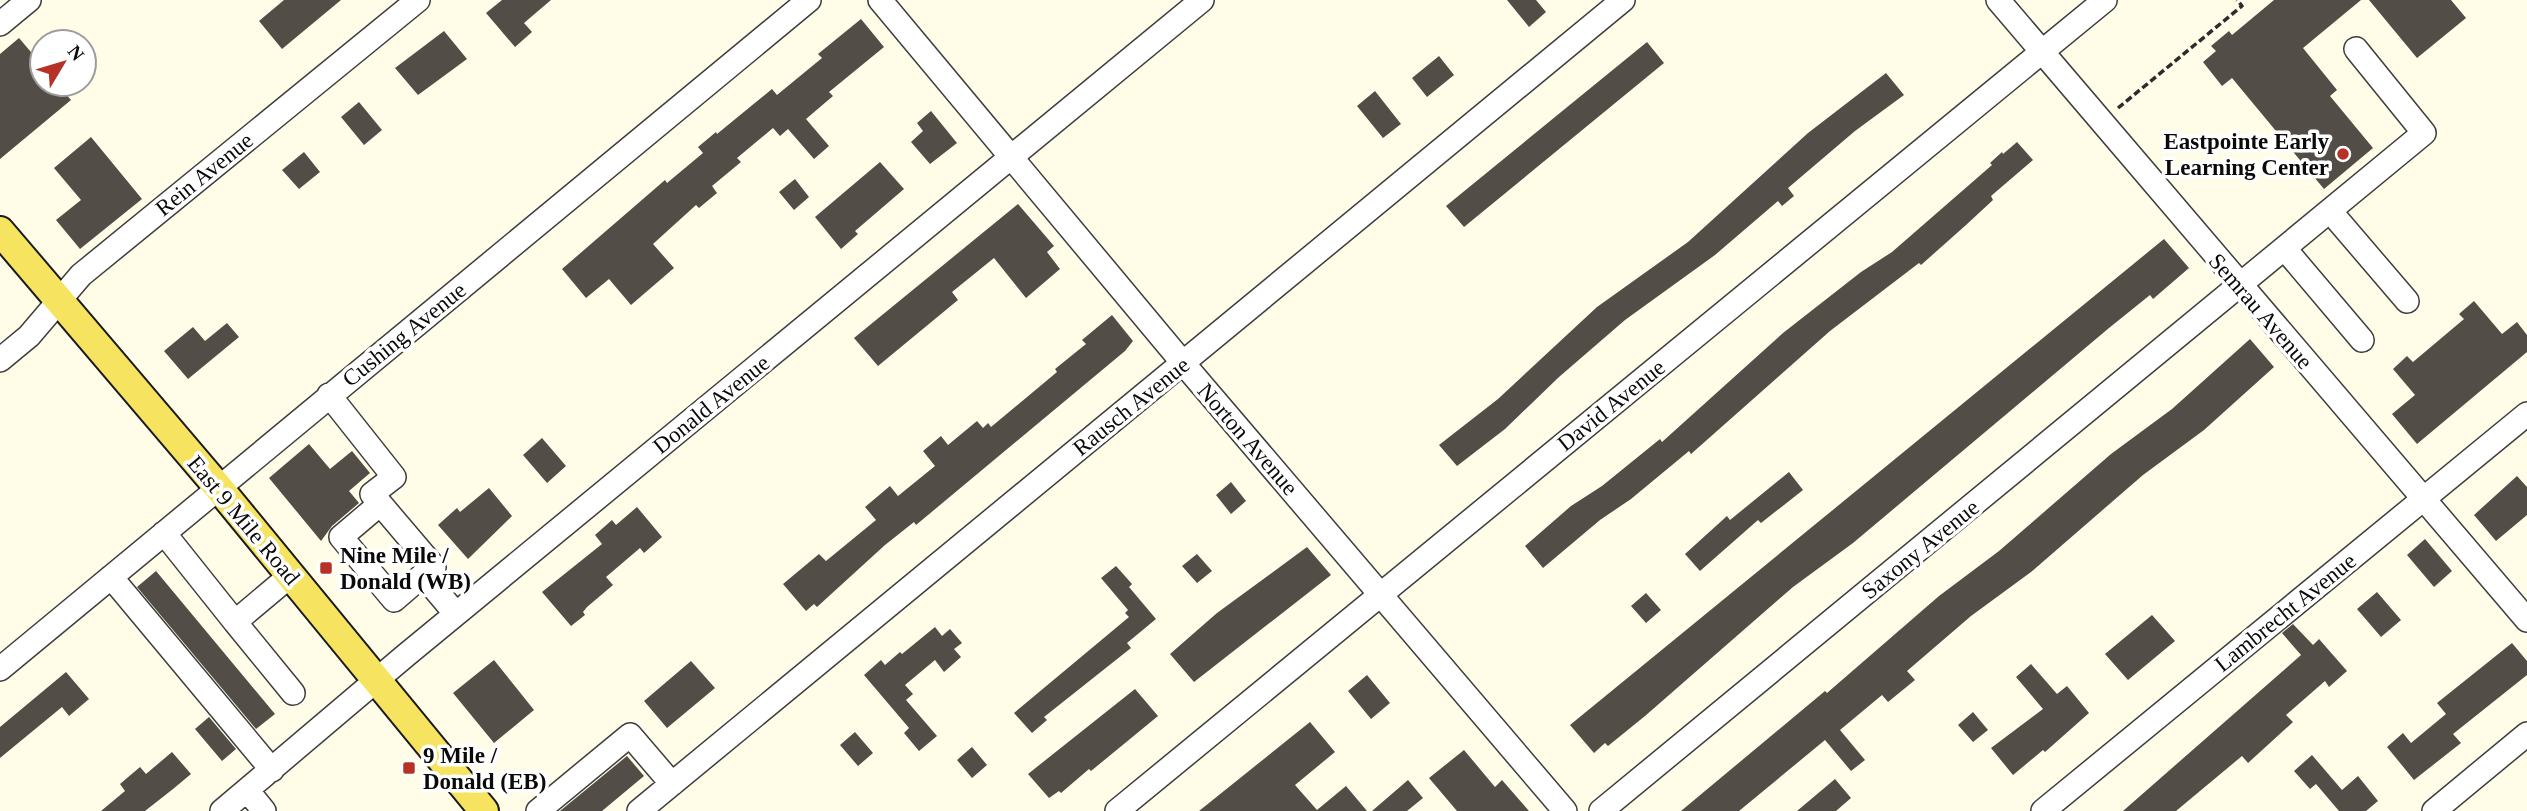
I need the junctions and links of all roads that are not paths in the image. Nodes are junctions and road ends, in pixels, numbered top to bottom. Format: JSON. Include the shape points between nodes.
{"nodes":[{"id":1,"x":29,"y":0,"type":"edge"},
{"id":2,"x":418,"y":0,"type":"edge"},
{"id":3,"x":809,"y":0,"type":"edge"},
{"id":4,"x":880,"y":0,"type":"edge"},
{"id":5,"x":1202,"y":0,"type":"edge"},
{"id":6,"x":1623,"y":0,"type":"edge"},
{"id":7,"x":1998,"y":0,"type":"edge"},
{"id":8,"x":2105,"y":0,"type":"edge"},
{"id":9,"x":0,"y":24,"type":"edge"},
{"id":10,"x":2356,"y":49,"type":"dead end"},
{"id":11,"x":2042,"y":52,"type":"junction"},
{"id":12,"x":1011,"y":157,"type":"junction"},
{"id":13,"x":2330,"y":211,"type":"junction"},
{"id":14,"x":0,"y":231,"type":"edge"},
{"id":15,"x":2284,"y":249,"type":"junction"},
{"id":16,"x":2239,"y":286,"type":"junction"},
{"id":17,"x":58,"y":301,"type":"junction"},
{"id":18,"x":2407,"y":301,"type":"dead end"},
{"id":19,"x":2362,"y":340,"type":"dead end"},
{"id":20,"x":0,"y":360,"type":"edge"},
{"id":21,"x":1183,"y":363,"type":"junction"},
{"id":22,"x":329,"y":396,"type":"junction"},
{"id":23,"x":2527,"y":414,"type":"edge"},
{"id":24,"x":218,"y":487,"type":"junction"},
{"id":25,"x":2424,"y":498,"type":"junction"},
{"id":26,"x":380,"y":504,"type":"junction"},
{"id":27,"x":164,"y":533,"type":"junction"},
{"id":28,"x":291,"y":575,"type":"junction"},
{"id":29,"x":423,"y":575,"type":"junction"},
{"id":30,"x":111,"y":577,"type":"junction"},
{"id":31,"x":1381,"y":593,"type":"junction"},
{"id":32,"x":456,"y":614,"type":"junction"},
{"id":33,"x":2527,"y":620,"type":"edge"},
{"id":34,"x":235,"y":622,"type":"junction"},
{"id":35,"x":0,"y":669,"type":"edge"},
{"id":36,"x":376,"y":683,"type":"junction"},
{"id":37,"x":293,"y":693,"type":"dead end"},
{"id":38,"x":2527,"y":734,"type":"edge"},
{"id":39,"x":272,"y":770,"type":"junction"},
{"id":40,"x":672,"y":784,"type":"junction"},
{"id":41,"x":247,"y":790,"type":"junction"},
{"id":42,"x":222,"y":811,"type":"edge"},
{"id":43,"x":264,"y":811,"type":"edge"},
{"id":44,"x":484,"y":811,"type":"edge"},
{"id":45,"x":538,"y":811,"type":"edge"},
{"id":46,"x":639,"y":811,"type":"edge"},
{"id":47,"x":1117,"y":811,"type":"edge"},
{"id":48,"x":1564,"y":811,"type":"edge"},
{"id":49,"x":1601,"y":811,"type":"edge"},
{"id":50,"x":2043,"y":811,"type":"edge"},
{"id":51,"x":2434,"y":811,"type":"edge"}],
"edges":[{"from":1,"to":9,"type":"street"},
{"from":2,"to":17,"type":"street","name":"Rein Avenue","via":[[80,275]]},
{"from":3,"to":22,"type":"street","name":"Cushing Avenue"},
{"from":4,"to":12,"type":"street","name":"Norton Avenue"},
{"from":5,"to":12,"type":"street","name":"Donald Avenue"},
{"from":6,"to":21,"type":"street","name":"Rausch Avenue"},
{"from":7,"to":11,"type":"street","name":"Semrau Avenue"},
{"from":8,"to":11,"type":"street","name":"David Avenue"},
{"from":10,"to":13,"type":"street","name":"Saxony Avenue","via":[[2424,133]]},
{"from":11,"to":16,"type":"street","name":"Semrau Avenue"},
{"from":11,"to":31,"type":"street","name":"David Avenue"},
{"from":12,"to":21,"type":"street","name":"Norton Avenue"},
{"from":12,"to":32,"type":"street","name":"Donald Avenue"},
{"from":13,"to":15,"type":"street","name":"Saxony Avenue"},
{"from":13,"to":18,"type":"street"},
{"from":14,"to":17,"type":"main road","name":"East 9 Mile Road"},
{"from":15,"to":16,"type":"street","name":"Saxony Avenue"},
{"from":15,"to":19,"type":"street"},
{"from":16,"to":25,"type":"street","name":"Semrau Avenue"},
{"from":16,"to":49,"type":"street","name":"Saxony Avenue"},
{"from":17,"to":20,"type":"street","name":"Rein Avenue","via":[[29,336]]},
{"from":17,"to":24,"type":"main road","name":"East 9 Mile Road"},
{"from":21,"to":31,"type":"street","name":"Norton Avenue"},
{"from":21,"to":40,"type":"street","name":"Rausch Avenue"},
{"from":22,"to":24,"type":"street","name":"Cushing Avenue"},
{"from":22,"to":26,"type":"street","via":[[394,477],[372,494]]},
{"from":23,"to":25,"type":"street","name":"Lambrecht Avenue"},
{"from":24,"to":27,"type":"street","name":"Cushing Avenue"},
{"from":24,"to":28,"type":"main road","name":"East 9 Mile Road"},
{"from":25,"to":33,"type":"street","name":"Semrau Avenue"},
{"from":25,"to":50,"type":"street","name":"Lambrecht Avenue"},
{"from":26,"to":29,"type":"street","via":[[433,567]]},
{"from":26,"to":29,"type":"street","via":[[341,537],[394,600]]},
{"from":27,"to":30,"type":"street","name":"Cushing Avenue"},
{"from":27,"to":34,"type":"street"},
{"from":28,"to":34,"type":"street"},
{"from":28,"to":36,"type":"main road","name":"East 9 Mile Road"},
{"from":29,"to":32,"type":"street"},
{"from":30,"to":35,"type":"street","name":"Cushing Avenue"},
{"from":30,"to":39,"type":"street"},
{"from":31,"to":47,"type":"street","name":"David Avenue"},
{"from":31,"to":48,"type":"street","name":"Norton Avenue"},
{"from":32,"to":36,"type":"street","name":"Donald Avenue"},
{"from":34,"to":37,"type":"street"},
{"from":36,"to":39,"type":"street","name":"Donald Avenue"},
{"from":36,"to":44,"type":"main road","name":"East 9 Mile Road"},
{"from":38,"to":51,"type":"street"},
{"from":39,"to":41,"type":"street","name":"Donald Avenue"},
{"from":40,"to":45,"type":"street","via":[[630,735]]},
{"from":40,"to":46,"type":"street","name":"Rausch Avenue"},
{"from":41,"to":42,"type":"street","name":"Donald Avenue"},
{"from":41,"to":43,"type":"street"}]}
